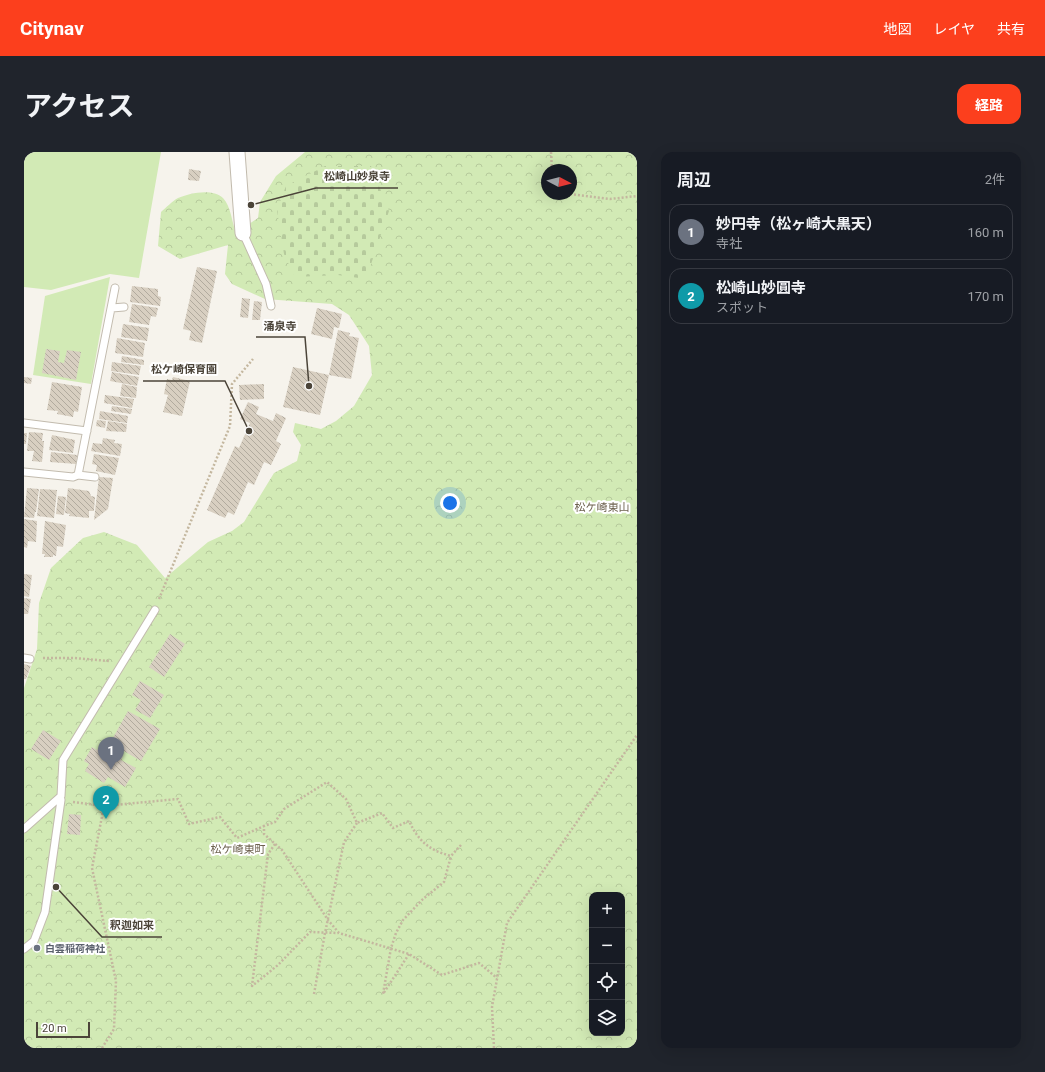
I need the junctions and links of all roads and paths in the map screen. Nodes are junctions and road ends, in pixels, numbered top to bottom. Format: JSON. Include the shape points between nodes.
{"nodes":[{"id":1,"x":237,"y":152,"type":"edge"},
{"id":2,"x":551,"y":152,"type":"edge"},
{"id":3,"x":552,"y":164,"type":"edge"},
{"id":4,"x":577,"y":195,"type":"edge"},
{"id":5,"x":637,"y":196,"type":"edge"},
{"id":6,"x":243,"y":233,"type":"joint"},
{"id":7,"x":115,"y":288,"type":"dead end"},
{"id":8,"x":271,"y":306,"type":"dead end"},
{"id":9,"x":124,"y":307,"type":"dead end"},
{"id":10,"x":112,"y":308,"type":"junction"},
{"id":11,"x":253,"y":359,"type":"dead end"},
{"id":12,"x":24,"y":424,"type":"edge"},
{"id":13,"x":87,"y":431,"type":"junction"},
{"id":14,"x":24,"y":472,"type":"edge"},
{"id":15,"x":78,"y":475,"type":"junction"},
{"id":16,"x":95,"y":477,"type":"dead end"},
{"id":17,"x":155,"y":610,"type":"joint"},
{"id":18,"x":27,"y":658,"type":"edge"},
{"id":19,"x":122,"y":663,"type":"junction"},
{"id":20,"x":637,"y":735,"type":"edge"},
{"id":21,"x":61,"y":800,"type":"joint"},
{"id":22,"x":104,"y":806,"type":"junction"},
{"id":23,"x":357,"y":822,"type":"junction"},
{"id":24,"x":264,"y":826,"type":"junction"},
{"id":25,"x":24,"y":829,"type":"edge"},
{"id":26,"x":275,"y":844,"type":"junction"},
{"id":27,"x":461,"y":845,"type":"dead end"},
{"id":28,"x":451,"y":856,"type":"junction"},
{"id":29,"x":328,"y":920,"type":"junction"},
{"id":30,"x":324,"y":932,"type":"junction"},
{"id":31,"x":339,"y":933,"type":"junction"},
{"id":32,"x":391,"y":948,"type":"junction"},
{"id":33,"x":24,"y":949,"type":"edge"},
{"id":34,"x":409,"y":954,"type":"junction"},
{"id":35,"x":497,"y":978,"type":"junction"},
{"id":36,"x":314,"y":994,"type":"dead end"},
{"id":37,"x":102,"y":1048,"type":"edge"},
{"id":38,"x":494,"y":1048,"type":"edge"}],
"edges":[{"from":1,"to":6,"type":"street"},
{"from":2,"to":3,"type":"path"},
{"from":4,"to":5,"type":"path","via":[[610,199]]},
{"from":6,"to":8,"type":"lane","via":[[266,284]]},
{"from":7,"to":10,"type":"lane"},
{"from":9,"to":10,"type":"lane"},
{"from":10,"to":13,"type":"lane"},
{"from":11,"to":17,"type":"path","via":[[232,384],[230,426]]},
{"from":12,"to":13,"type":"lane"},
{"from":13,"to":15,"type":"lane"},
{"from":14,"to":15,"type":"lane","via":[[73,478]]},
{"from":15,"to":16,"type":"lane"},
{"from":17,"to":19,"type":"lane"},
{"from":18,"to":19,"type":"path","via":[[74,658]]},
{"from":19,"to":25,"type":"lane","via":[[63,760],[61,796]]},
{"from":20,"to":35,"type":"path","via":[[507,923]]},
{"from":21,"to":22,"type":"path"},
{"from":21,"to":33,"type":"lane","via":[[45,912],[34,941]]},
{"from":22,"to":24,"type":"path","via":[[178,799],[189,824],[220,817],[238,838]]},
{"from":22,"to":37,"type":"path","via":[[92,868],[116,981],[114,1029]]},
{"from":23,"to":24,"type":"path","via":[[346,798],[327,782],[284,809],[275,822]]},
{"from":23,"to":28,"type":"path","via":[[382,813],[393,828],[409,821],[416,837],[435,851]]},
{"from":23,"to":29,"type":"path","via":[[344,842]]},
{"from":24,"to":26,"type":"path","via":[[264,834]]},
{"from":26,"to":29,"type":"path"},
{"from":26,"to":30,"type":"path","via":[[268,854],[252,986],[283,960],[310,932]]},
{"from":27,"to":28,"type":"path"},
{"from":28,"to":32,"type":"path","via":[[444,882],[403,920]]},
{"from":29,"to":30,"type":"path"},
{"from":29,"to":31,"type":"path"},
{"from":30,"to":31,"type":"path"},
{"from":30,"to":36,"type":"path"},
{"from":31,"to":32,"type":"path"},
{"from":32,"to":34,"type":"path"},
{"from":32,"to":34,"type":"path","via":[[383,994]]},
{"from":34,"to":35,"type":"path","via":[[442,975],[479,963]]},
{"from":35,"to":38,"type":"path","via":[[492,1007]]}]}
